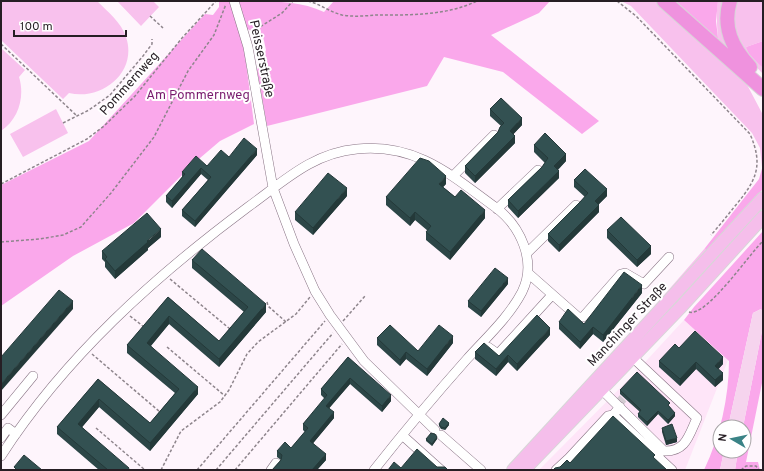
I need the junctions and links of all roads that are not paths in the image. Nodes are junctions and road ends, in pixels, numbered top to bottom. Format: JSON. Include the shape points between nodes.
{"nodes":[{"id":1,"x":234,"y":1,"type":"edge"},
{"id":2,"x":664,"y":1,"type":"edge"},
{"id":3,"x":730,"y":1,"type":"edge"},
{"id":4,"x":763,"y":80,"type":"edge"},
{"id":5,"x":763,"y":90,"type":"edge"},
{"id":6,"x":494,"y":135,"type":"edge"},
{"id":7,"x":538,"y":170,"type":"edge"},
{"id":8,"x":453,"y":176,"type":"junction"},
{"id":9,"x":273,"y":188,"type":"junction"},
{"id":10,"x":763,"y":198,"type":"edge"},
{"id":11,"x":576,"y":205,"type":"edge"},
{"id":12,"x":497,"y":209,"type":"junction"},
{"id":13,"x":763,"y":217,"type":"edge"},
{"id":14,"x":527,"y":253,"type":"junction"},
{"id":15,"x":669,"y":257,"type":"dead end"},
{"id":16,"x":528,"y":273,"type":"junction"},
{"id":17,"x":552,"y":295,"type":"junction"},
{"id":18,"x":483,"y":342,"type":"junction"},
{"id":19,"x":629,"y":353,"type":"junction"},
{"id":20,"x":33,"y":376,"type":"dead end"},
{"id":21,"x":602,"y":390,"type":"junction"},
{"id":22,"x":620,"y":407,"type":"junction"},
{"id":23,"x":1,"y":415,"type":"edge"},
{"id":24,"x":613,"y":415,"type":"junction"},
{"id":25,"x":418,"y":416,"type":"junction"},
{"id":26,"x":5,"y":425,"type":"edge"},
{"id":27,"x":16,"y":434,"type":"junction"},
{"id":28,"x":402,"y":435,"type":"junction"},
{"id":29,"x":1,"y":438,"type":"edge"},
{"id":30,"x":1,"y":456,"type":"edge"},
{"id":31,"x":374,"y":470,"type":"edge"},
{"id":32,"x":441,"y":470,"type":"edge"},
{"id":33,"x":481,"y":470,"type":"edge"},
{"id":34,"x":513,"y":470,"type":"edge"},
{"id":35,"x":524,"y":470,"type":"edge"},
{"id":36,"x":556,"y":470,"type":"edge"},
{"id":37,"x":672,"y":470,"type":"edge"}],
"edges":[{"from":1,"to":9,"type":"street","name":"Peisserstraße","via":[[245,36]]},
{"from":2,"to":5,"type":"highway"},
{"from":3,"to":4,"type":"highway","via":[[726,20],[731,40],[742,59]]},
{"from":6,"to":8,"type":"street"},
{"from":7,"to":12,"type":"street"},
{"from":8,"to":9,"type":"street","via":[[441,167],[414,155],[359,149],[333,153],[309,162]]},
{"from":8,"to":12,"type":"street"},
{"from":9,"to":25,"type":"street","name":"Peisserstraße","via":[[315,291],[330,315],[364,361]]},
{"from":9,"to":27,"type":"street","via":[[164,274],[85,348]]},
{"from":10,"to":19,"type":"main road","name":"Manchinger Straße"},
{"from":11,"to":14,"type":"street"},
{"from":12,"to":14,"type":"street","via":[[507,216],[520,235]]},
{"from":13,"to":19,"type":"main road","name":"Manchinger Straße","via":[[680,308]]},
{"from":14,"to":16,"type":"street"},
{"from":15,"to":17,"type":"street","via":[[644,284],[625,273],[621,274],[583,317],[578,317]]},
{"from":16,"to":17,"type":"street"},
{"from":16,"to":18,"type":"street","via":[[523,291]]},
{"from":17,"to":18,"type":"street","via":[[498,354]]},
{"from":18,"to":25,"type":"street"},
{"from":19,"to":21,"type":"main road","name":"Manchinger Straße"},
{"from":19,"to":22,"type":"street","via":[[697,418],[684,444],[674,451],[664,451]]},
{"from":19,"to":34,"type":"main road","name":"Manchinger Straße"},
{"from":20,"to":23,"type":"street"},
{"from":21,"to":22,"type":"street"},
{"from":21,"to":35,"type":"main road","name":"Manchinger Straße"},
{"from":22,"to":24,"type":"street"},
{"from":24,"to":36,"type":"street","via":[[608,416]]},
{"from":24,"to":37,"type":"street"},
{"from":25,"to":28,"type":"street"},
{"from":25,"to":33,"type":"street","name":"Peisserstraße"},
{"from":26,"to":27,"type":"street"},
{"from":26,"to":29,"type":"street"},
{"from":27,"to":30,"type":"street"},
{"from":28,"to":31,"type":"street"},
{"from":28,"to":32,"type":"street"}]}
